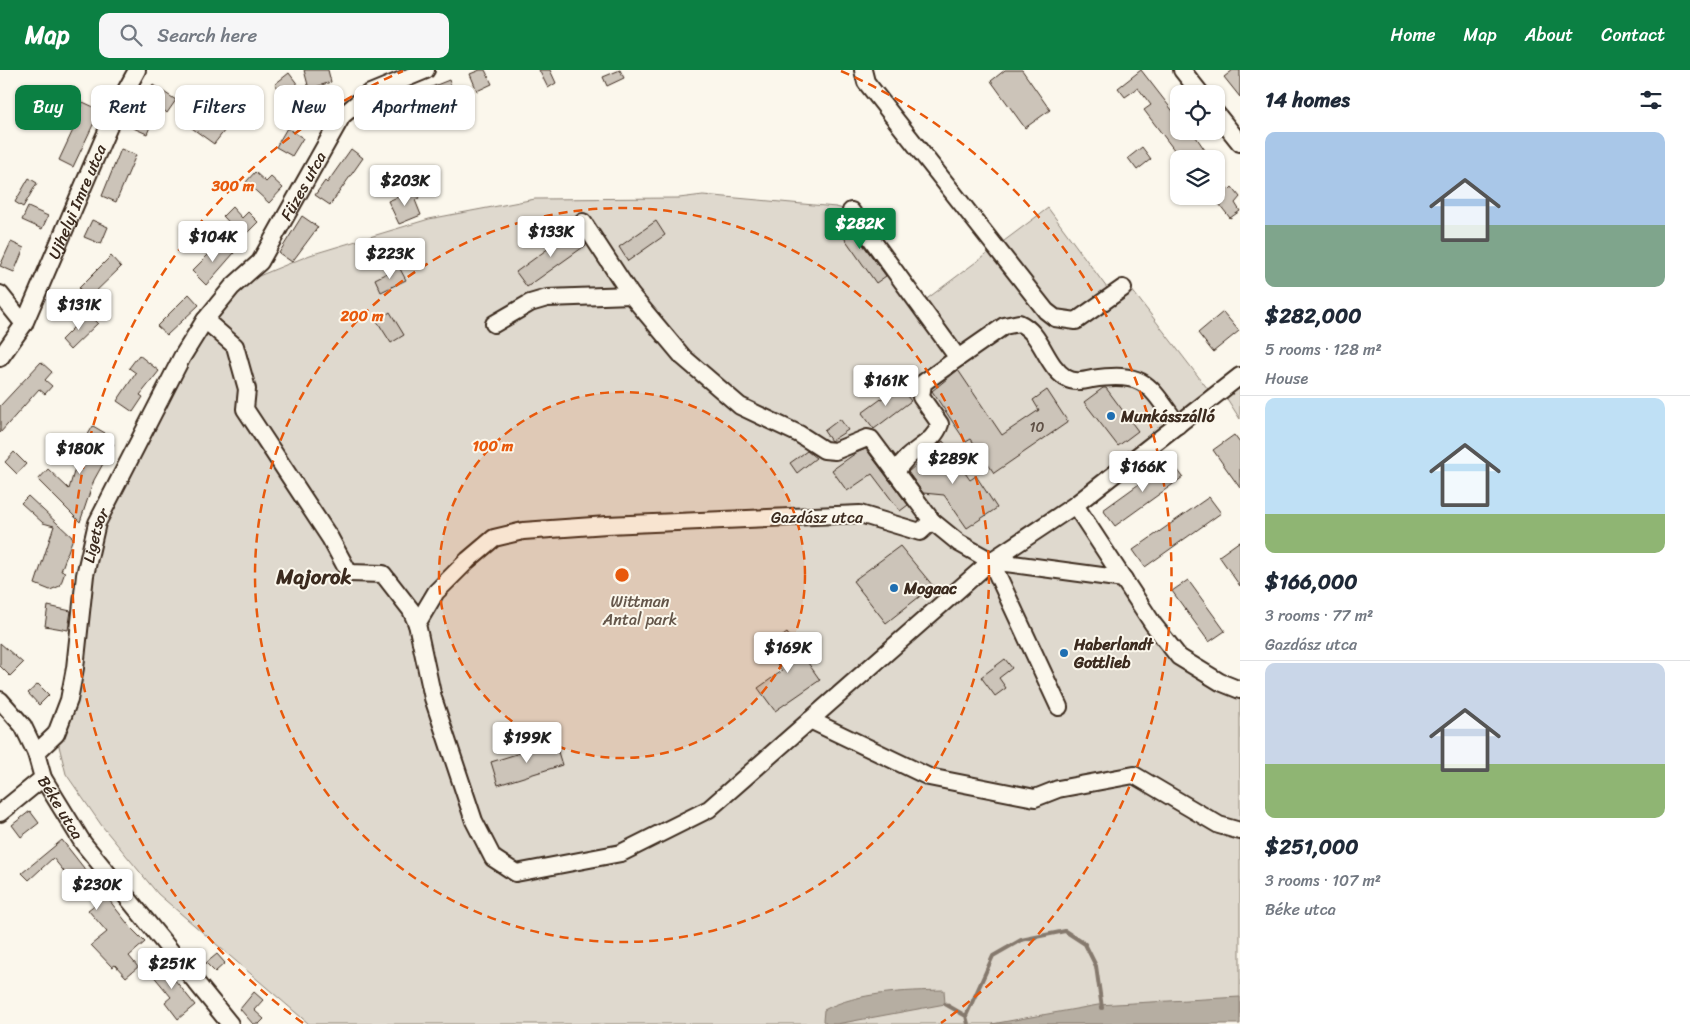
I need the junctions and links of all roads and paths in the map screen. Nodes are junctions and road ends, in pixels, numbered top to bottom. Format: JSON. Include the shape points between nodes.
{"nodes":[{"id":1,"x":136,"y":70,"type":"edge"},
{"id":2,"x":426,"y":70,"type":"edge"},
{"id":3,"x":863,"y":70,"type":"edge"},
{"id":4,"x":1182,"y":70,"type":"edge"},
{"id":5,"x":1194,"y":85,"type":"edge"},
{"id":6,"x":1225,"y":124,"type":"edge"},
{"id":7,"x":1240,"y":143,"type":"edge"},
{"id":8,"x":852,"y":211,"type":"dead end"},
{"id":9,"x":583,"y":222,"type":"dead end"},
{"id":10,"x":260,"y":262,"type":"joint"},
{"id":11,"x":1123,"y":288,"type":"dead end"},
{"id":12,"x":0,"y":294,"type":"edge"},
{"id":13,"x":631,"y":295,"type":"junction"},
{"id":14,"x":205,"y":320,"type":"junction"},
{"id":15,"x":24,"y":324,"type":"junction"},
{"id":16,"x":494,"y":324,"type":"dead end"},
{"id":17,"x":0,"y":358,"type":"edge"},
{"id":18,"x":958,"y":358,"type":"junction"},
{"id":19,"x":1240,"y":376,"type":"edge"},
{"id":20,"x":1178,"y":425,"type":"junction"},
{"id":21,"x":896,"y":473,"type":"junction"},
{"id":22,"x":1076,"y":505,"type":"junction"},
{"id":23,"x":932,"y":521,"type":"junction"},
{"id":24,"x":991,"y":561,"type":"junction"},
{"id":25,"x":1124,"y":579,"type":"junction"},
{"id":26,"x":417,"y":624,"type":"junction"},
{"id":27,"x":1240,"y":690,"type":"edge"},
{"id":28,"x":0,"y":700,"type":"edge"},
{"id":29,"x":1059,"y":707,"type":"dead end"},
{"id":30,"x":810,"y":720,"type":"junction"},
{"id":31,"x":36,"y":753,"type":"junction"},
{"id":32,"x":43,"y":778,"type":"junction"},
{"id":33,"x":0,"y":813,"type":"edge"},
{"id":34,"x":1240,"y":831,"type":"edge"},
{"id":35,"x":230,"y":1024,"type":"edge"}],
"edges":[{"from":1,"to":15,"type":"street","name":"Ujhelyi Imre utca"},
{"from":2,"to":10,"type":"street","name":"Füzes utca","via":[[368,94],[342,116]]},
{"from":3,"to":11,"type":"street","via":[[866,82],[1046,311],[1055,318],[1076,321]]},
{"from":4,"to":5,"type":"street"},
{"from":6,"to":7,"type":"street"},
{"from":8,"to":18,"type":"street"},
{"from":9,"to":13,"type":"street"},
{"from":10,"to":14,"type":"street","name":"Ligetsor","via":[[232,287]]},
{"from":12,"to":15,"type":"street"},
{"from":13,"to":16,"type":"street","via":[[547,298],[530,303]]},
{"from":13,"to":21,"type":"street","via":[[683,357],[740,406],[799,434],[824,450],[835,451],[871,438]]},
{"from":14,"to":26,"type":"street","via":[[235,346],[248,388],[245,409],[330,538],[349,573],[383,574],[412,610]]},
{"from":14,"to":31,"type":"street","name":"Ligetsor","via":[[167,384],[97,522],[85,575],[76,668],[69,700],[56,734]]},
{"from":15,"to":17,"type":"street","name":"Ujhelyi Imre utca"},
{"from":18,"to":20,"type":"street","via":[[1004,326],[1019,323],[1032,332],[1062,376],[1076,382],[1111,376],[1138,379],[1153,388]]},
{"from":18,"to":21,"type":"street","via":[[924,383],[921,397],[940,424],[937,434],[902,461]]},
{"from":19,"to":20,"type":"street"},
{"from":20,"to":22,"type":"street"},
{"from":21,"to":23,"type":"street"},
{"from":22,"to":24,"type":"street"},
{"from":22,"to":25,"type":"street"},
{"from":23,"to":24,"type":"street","via":[[959,544]]},
{"from":23,"to":26,"type":"street","name":"Gazdász utca","via":[[920,532],[860,514],[607,524],[523,531],[494,538],[468,560],[436,592]]},
{"from":24,"to":25,"type":"street"},
{"from":24,"to":29,"type":"street"},
{"from":24,"to":30,"type":"street"},
{"from":25,"to":27,"type":"street","via":[[1179,657]]},
{"from":26,"to":30,"type":"street","via":[[433,698],[474,821],[493,858],[516,872],[621,853],[709,809]]},
{"from":28,"to":31,"type":"street","name":"Béke utca","via":[[23,726]]},
{"from":30,"to":34,"type":"street","via":[[929,777],[1035,798],[1058,789],[1134,775],[1219,825]]},
{"from":31,"to":32,"type":"street","name":"Béke utca"},
{"from":32,"to":33,"type":"street"},
{"from":32,"to":35,"type":"street","name":"Béke utca","via":[[83,843]]}]}
